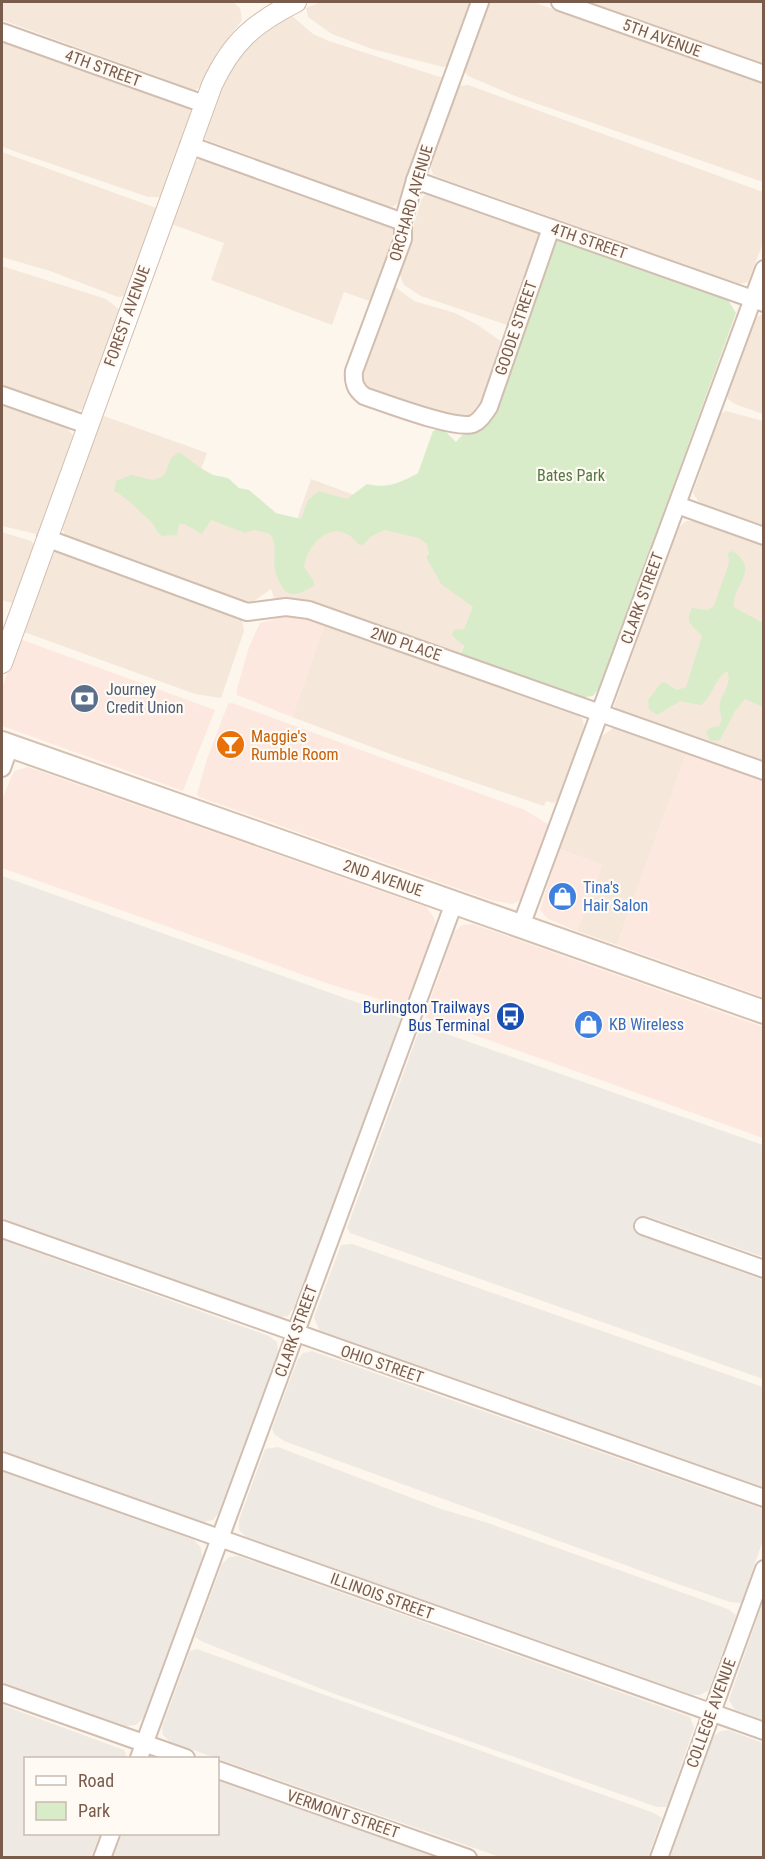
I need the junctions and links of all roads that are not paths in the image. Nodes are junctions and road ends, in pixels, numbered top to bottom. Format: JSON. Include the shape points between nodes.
{"nodes":[{"id":1,"x":296,"y":2,"type":"edge"},
{"id":2,"x":480,"y":2,"type":"edge"},
{"id":3,"x":560,"y":2,"type":"edge"},
{"id":4,"x":2,"y":32,"type":"edge"},
{"id":5,"x":764,"y":74,"type":"edge"},
{"id":6,"x":204,"y":104,"type":"junction"},
{"id":7,"x":189,"y":145,"type":"junction"},
{"id":8,"x":415,"y":180,"type":"junction"},
{"id":9,"x":403,"y":222,"type":"junction"},
{"id":10,"x":551,"y":228,"type":"junction"},
{"id":11,"x":764,"y":269,"type":"edge"},
{"id":12,"x":758,"y":301,"type":"edge"},
{"id":13,"x":2,"y":395,"type":"edge"},
{"id":14,"x":474,"y":424,"type":"joint"},
{"id":15,"x":87,"y":425,"type":"junction"},
{"id":16,"x":677,"y":505,"type":"junction"},
{"id":17,"x":764,"y":536,"type":"edge"},
{"id":18,"x":46,"y":538,"type":"junction"},
{"id":19,"x":2,"y":663,"type":"edge"},
{"id":20,"x":600,"y":713,"type":"junction"},
{"id":21,"x":6,"y":744,"type":"edge"},
{"id":22,"x":2,"y":768,"type":"edge"},
{"id":23,"x":764,"y":771,"type":"edge"},
{"id":24,"x":454,"y":903,"type":"junction"},
{"id":25,"x":521,"y":927,"type":"junction"},
{"id":26,"x":764,"y":1012,"type":"edge"},
{"id":27,"x":643,"y":1226,"type":"dead end"},
{"id":28,"x":2,"y":1229,"type":"edge"},
{"id":29,"x":764,"y":1269,"type":"edge"},
{"id":30,"x":295,"y":1334,"type":"junction"},
{"id":31,"x":2,"y":1461,"type":"edge"},
{"id":32,"x":764,"y":1498,"type":"edge"},
{"id":33,"x":219,"y":1539,"type":"junction"},
{"id":34,"x":764,"y":1569,"type":"edge"},
{"id":35,"x":2,"y":1693,"type":"edge"},
{"id":36,"x":711,"y":1713,"type":"junction"},
{"id":37,"x":764,"y":1731,"type":"edge"},
{"id":38,"x":141,"y":1751,"type":"edge"},
{"id":39,"x":180,"y":1757,"type":"edge"},
{"id":40,"x":219,"y":1770,"type":"edge"},
{"id":41,"x":110,"y":1835,"type":"edge"},
{"id":42,"x":102,"y":1857,"type":"edge"},
{"id":43,"x":468,"y":1857,"type":"edge"},
{"id":44,"x":659,"y":1857,"type":"edge"}],
"edges":[{"from":1,"to":6,"type":"street","name":"FOREST AVENUE","via":[[260,21],[233,47]]},
{"from":2,"to":8,"type":"street","name":"ORCHARD AVENUE"},
{"from":3,"to":5,"type":"street","name":"5TH AVENUE"},
{"from":4,"to":6,"type":"street","name":"4TH STREET"},
{"from":6,"to":7,"type":"street","name":"FOREST AVENUE"},
{"from":7,"to":9,"type":"street"},
{"from":7,"to":15,"type":"street","name":"FOREST AVENUE"},
{"from":8,"to":9,"type":"street","name":"ORCHARD AVENUE"},
{"from":8,"to":10,"type":"street","name":"4TH STREET"},
{"from":9,"to":14,"type":"street","name":"ORCHARD AVENUE","via":[[403,239],[353,382],[364,396],[448,422]]},
{"from":10,"to":12,"type":"street","name":"4TH STREET"},
{"from":10,"to":14,"type":"street","name":"GOODE STREET","via":[[489,407]]},
{"from":11,"to":12,"type":"street","name":"CLARK STREET"},
{"from":12,"to":16,"type":"street","name":"CLARK STREET"},
{"from":13,"to":15,"type":"street"},
{"from":15,"to":18,"type":"street","name":"FOREST AVENUE"},
{"from":16,"to":17,"type":"street"},
{"from":16,"to":20,"type":"street","name":"CLARK STREET"},
{"from":18,"to":19,"type":"street","name":"FOREST AVENUE"},
{"from":18,"to":20,"type":"street","name":"2ND PLACE","via":[[248,612],[286,607],[309,610]]},
{"from":20,"to":23,"type":"street","name":"2ND PLACE"},
{"from":20,"to":25,"type":"street","name":"CLARK STREET"},
{"from":21,"to":22,"type":"street"},
{"from":21,"to":24,"type":"main road","name":"2ND AVENUE"},
{"from":24,"to":25,"type":"main road","name":"2ND AVENUE"},
{"from":24,"to":30,"type":"street","name":"CLARK STREET"},
{"from":25,"to":26,"type":"main road","name":"2ND AVENUE"},
{"from":27,"to":29,"type":"street"},
{"from":28,"to":30,"type":"street","name":"OHIO STREET"},
{"from":30,"to":32,"type":"street","name":"OHIO STREET"},
{"from":30,"to":33,"type":"street","name":"CLARK STREET"},
{"from":31,"to":33,"type":"street","name":"ILLINOIS STREET"},
{"from":33,"to":36,"type":"street","name":"ILLINOIS STREET"},
{"from":33,"to":38,"type":"street","name":"CLARK STREET"},
{"from":34,"to":36,"type":"street","name":"COLLEGE AVENUE"},
{"from":35,"to":38,"type":"street"},
{"from":36,"to":37,"type":"street","name":"ILLINOIS STREET"},
{"from":36,"to":44,"type":"street","name":"COLLEGE AVENUE"},
{"from":38,"to":39,"type":"street"},
{"from":40,"to":43,"type":"street","name":"VERMONT STREET"},
{"from":41,"to":42,"type":"street"}]}
